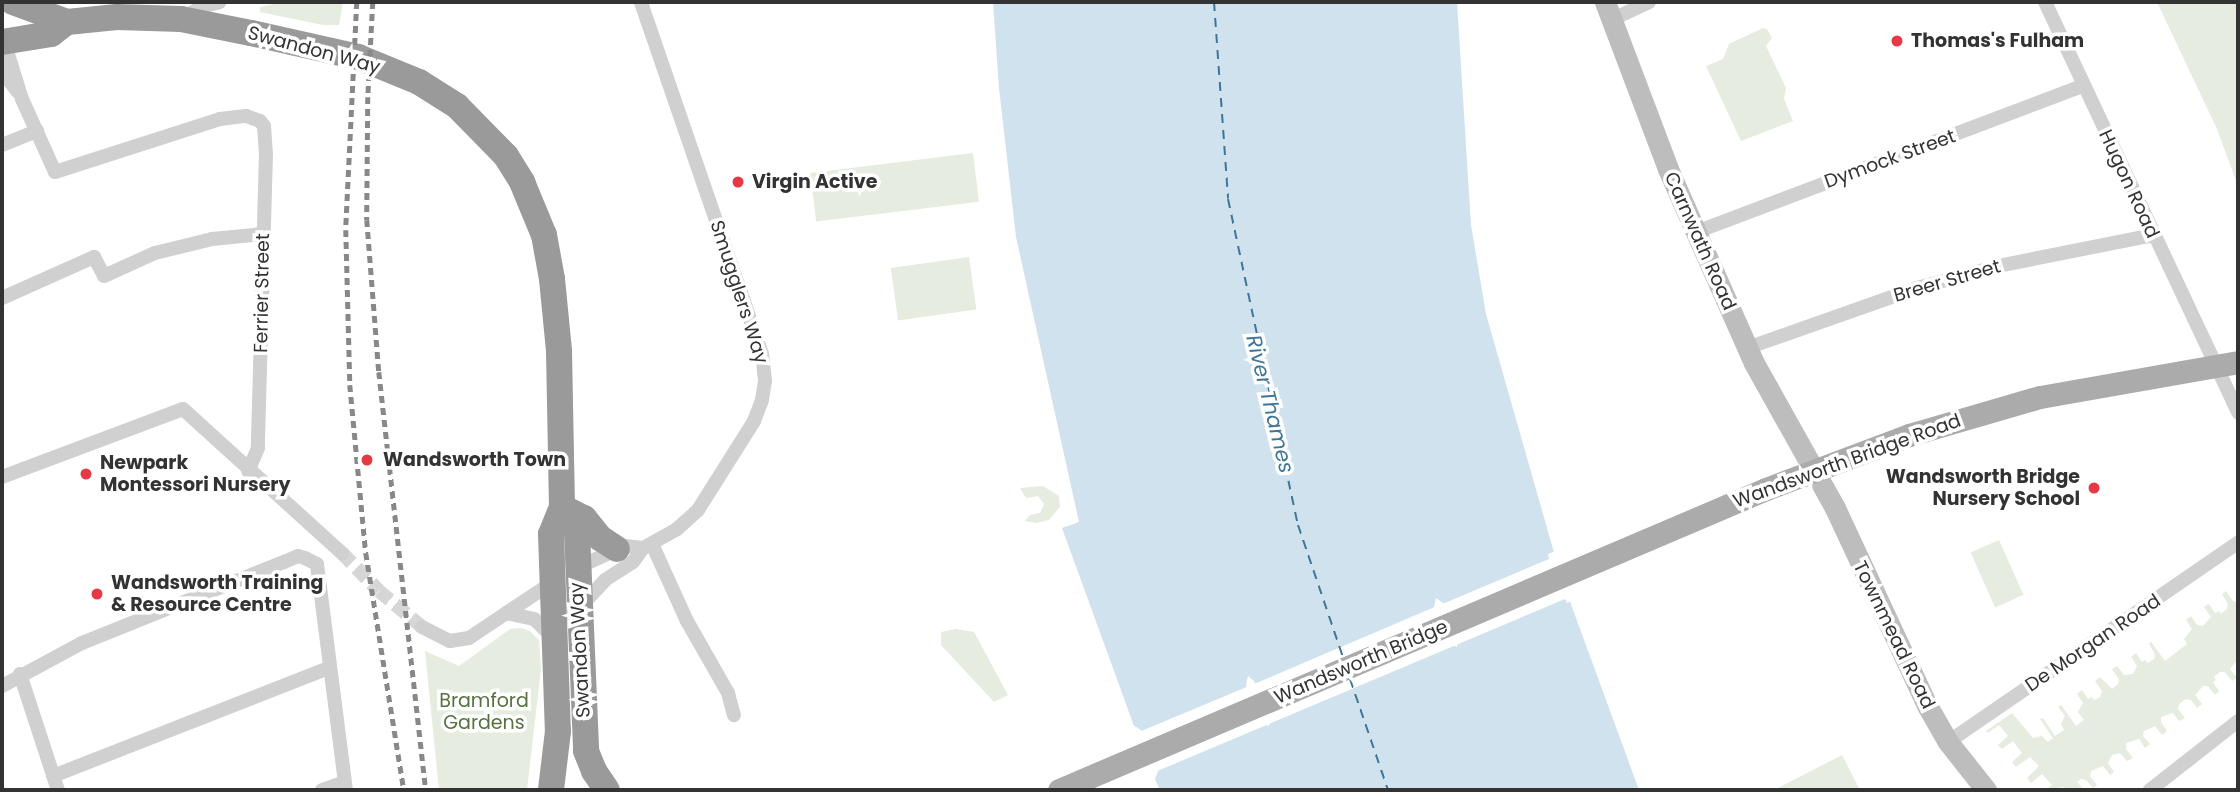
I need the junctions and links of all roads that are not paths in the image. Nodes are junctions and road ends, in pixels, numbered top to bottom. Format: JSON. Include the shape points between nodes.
{"nodes":[{"id":1,"x":13,"y":2,"type":"edge"},
{"id":2,"x":220,"y":2,"type":"edge"},
{"id":3,"x":640,"y":2,"type":"edge"},
{"id":4,"x":1649,"y":2,"type":"edge"},
{"id":5,"x":2045,"y":2,"type":"edge"},
{"id":6,"x":1608,"y":11,"type":"edge"},
{"id":7,"x":181,"y":19,"type":"junction"},
{"id":8,"x":67,"y":22,"type":"junction"},
{"id":9,"x":3,"y":40,"type":"edge"},
{"id":10,"x":2,"y":71,"type":"edge"},
{"id":11,"x":2083,"y":86,"type":"junction"},
{"id":12,"x":20,"y":93,"type":"junction"},
{"id":13,"x":37,"y":131,"type":"junction"},
{"id":14,"x":2,"y":145,"type":"edge"},
{"id":15,"x":1696,"y":232,"type":"junction"},
{"id":16,"x":263,"y":234,"type":"junction"},
{"id":17,"x":2153,"y":235,"type":"junction"},
{"id":18,"x":2,"y":298,"type":"edge"},
{"id":19,"x":1747,"y":348,"type":"junction"},
{"id":20,"x":2227,"y":364,"type":"edge"},
{"id":21,"x":2238,"y":413,"type":"edge"},
{"id":22,"x":248,"y":471,"type":"junction"},
{"id":23,"x":1813,"y":472,"type":"junction"},
{"id":24,"x":2,"y":477,"type":"edge"},
{"id":25,"x":562,"y":508,"type":"junction"},
{"id":26,"x":2238,"y":543,"type":"edge"},
{"id":27,"x":638,"y":547,"type":"junction"},
{"id":28,"x":1628,"y":550,"type":"joint"},
{"id":29,"x":342,"y":553,"type":"tunnel mouth"},
{"id":30,"x":577,"y":568,"type":"junction"},
{"id":31,"x":553,"y":582,"type":"junction"},
{"id":32,"x":580,"y":609,"type":"junction"},
{"id":33,"x":506,"y":613,"type":"junction"},
{"id":34,"x":425,"y":629,"type":"tunnel mouth"},
{"id":35,"x":554,"y":639,"type":"junction"},
{"id":36,"x":329,"y":668,"type":"junction"},
{"id":37,"x":20,"y":674,"type":"junction"},
{"id":38,"x":2,"y":686,"type":"edge"},
{"id":39,"x":734,"y":715,"type":"dead end"},
{"id":40,"x":2238,"y":721,"type":"edge"},
{"id":41,"x":1948,"y":742,"type":"junction"},
{"id":42,"x":53,"y":776,"type":"junction"},
{"id":43,"x":346,"y":786,"type":"edge"},
{"id":44,"x":58,"y":790,"type":"edge"},
{"id":45,"x":322,"y":790,"type":"edge"},
{"id":46,"x":551,"y":790,"type":"edge"},
{"id":47,"x":607,"y":790,"type":"edge"},
{"id":48,"x":1059,"y":790,"type":"edge"},
{"id":49,"x":1986,"y":790,"type":"edge"},
{"id":50,"x":2150,"y":790,"type":"edge"}],
"edges":[{"from":1,"to":8,"type":"highway","name":"Swandon Way"},
{"from":2,"to":7,"type":"street"},
{"from":3,"to":27,"type":"street","name":"Smugglers Way","via":[[765,370],[754,421],[698,510],[677,529]]},
{"from":4,"to":6,"type":"street"},
{"from":5,"to":11,"type":"street","name":"Hugon Road"},
{"from":6,"to":15,"type":"street","name":"Carnwath Road"},
{"from":7,"to":8,"type":"highway","name":"Swandon Way","via":[[117,17]]},
{"from":7,"to":25,"type":"highway","name":"Swandon Way","via":[[358,57],[398,73],[457,106],[500,149],[533,206],[552,279],[559,351]]},
{"from":8,"to":9,"type":"highway","name":"Swandon Way","via":[[51,34]]},
{"from":9,"to":12,"type":"street"},
{"from":10,"to":12,"type":"street"},
{"from":11,"to":15,"type":"street","name":"Dymock Street"},
{"from":11,"to":17,"type":"street","name":"Hugon Road"},
{"from":12,"to":13,"type":"street"},
{"from":13,"to":14,"type":"street"},
{"from":13,"to":16,"type":"street","name":"Ferrier Street","via":[[55,172],[220,119],[255,118],[264,126],[266,137]]},
{"from":15,"to":19,"type":"street","name":"Carnwath Road"},
{"from":16,"to":18,"type":"street","via":[[227,236],[155,253],[104,276],[94,257]]},
{"from":16,"to":22,"type":"street","name":"Ferrier Street","via":[[258,447]]},
{"from":17,"to":19,"type":"street","name":"Breer Street","via":[[1998,266],[1917,288]]},
{"from":17,"to":20,"type":"street","name":"Hugon Road"},
{"from":19,"to":23,"type":"street","name":"Carnwath Road"},
{"from":20,"to":21,"type":"street","name":"Hugon Road"},
{"from":20,"to":23,"type":"main road","name":"Wandsworth Bridge Road","via":[[2040,397],[1909,435]]},
{"from":22,"to":24,"type":"street","via":[[183,409]]},
{"from":22,"to":29,"type":"street"},
{"from":23,"to":28,"type":"main road","name":"Wandsworth Bridge Road"},
{"from":23,"to":41,"type":"street","name":"Townmead Road","via":[[1835,508],[1900,652]]},
{"from":25,"to":27,"type":"highway","via":[[584,518],[600,538]]},
{"from":25,"to":30,"type":"highway","name":"Swandon Way","via":[[577,532]]},
{"from":25,"to":31,"type":"highway","name":"Swandon Way","via":[[551,534]]},
{"from":26,"to":41,"type":"street","name":"De Morgan Road"},
{"from":27,"to":30,"type":"street","name":"Smugglers Way"},
{"from":27,"to":32,"type":"street","name":"Smugglers Way","via":[[633,562],[595,589]]},
{"from":27,"to":39,"type":"street","via":[[687,621],[728,693]]},
{"from":28,"to":48,"type":"main road","name":"Wandsworth Bridge"},
{"from":30,"to":31,"type":"street","name":"Smugglers Way"},
{"from":30,"to":32,"type":"highway","name":"Swandon Way"},
{"from":31,"to":33,"type":"street","name":"Smugglers Way"},
{"from":31,"to":35,"type":"highway","name":"Swandon Way"},
{"from":32,"to":47,"type":"highway","name":"Swandon Way","via":[[585,743],[594,771]]},
{"from":33,"to":34,"type":"street","name":"Smugglers Way","via":[[462,640],[441,638]]},
{"from":33,"to":35,"type":"street","via":[[534,620]]},
{"from":35,"to":46,"type":"highway","name":"Swandon Way","via":[[558,731]]},
{"from":36,"to":37,"type":"street","via":[[317,565],[298,556],[82,643]]},
{"from":36,"to":42,"type":"street"},
{"from":36,"to":43,"type":"street"},
{"from":37,"to":38,"type":"street"},
{"from":37,"to":42,"type":"street"},
{"from":40,"to":50,"type":"street"},
{"from":41,"to":49,"type":"street","name":"Townmead Road"},
{"from":42,"to":44,"type":"street"},
{"from":43,"to":45,"type":"street"}]}
